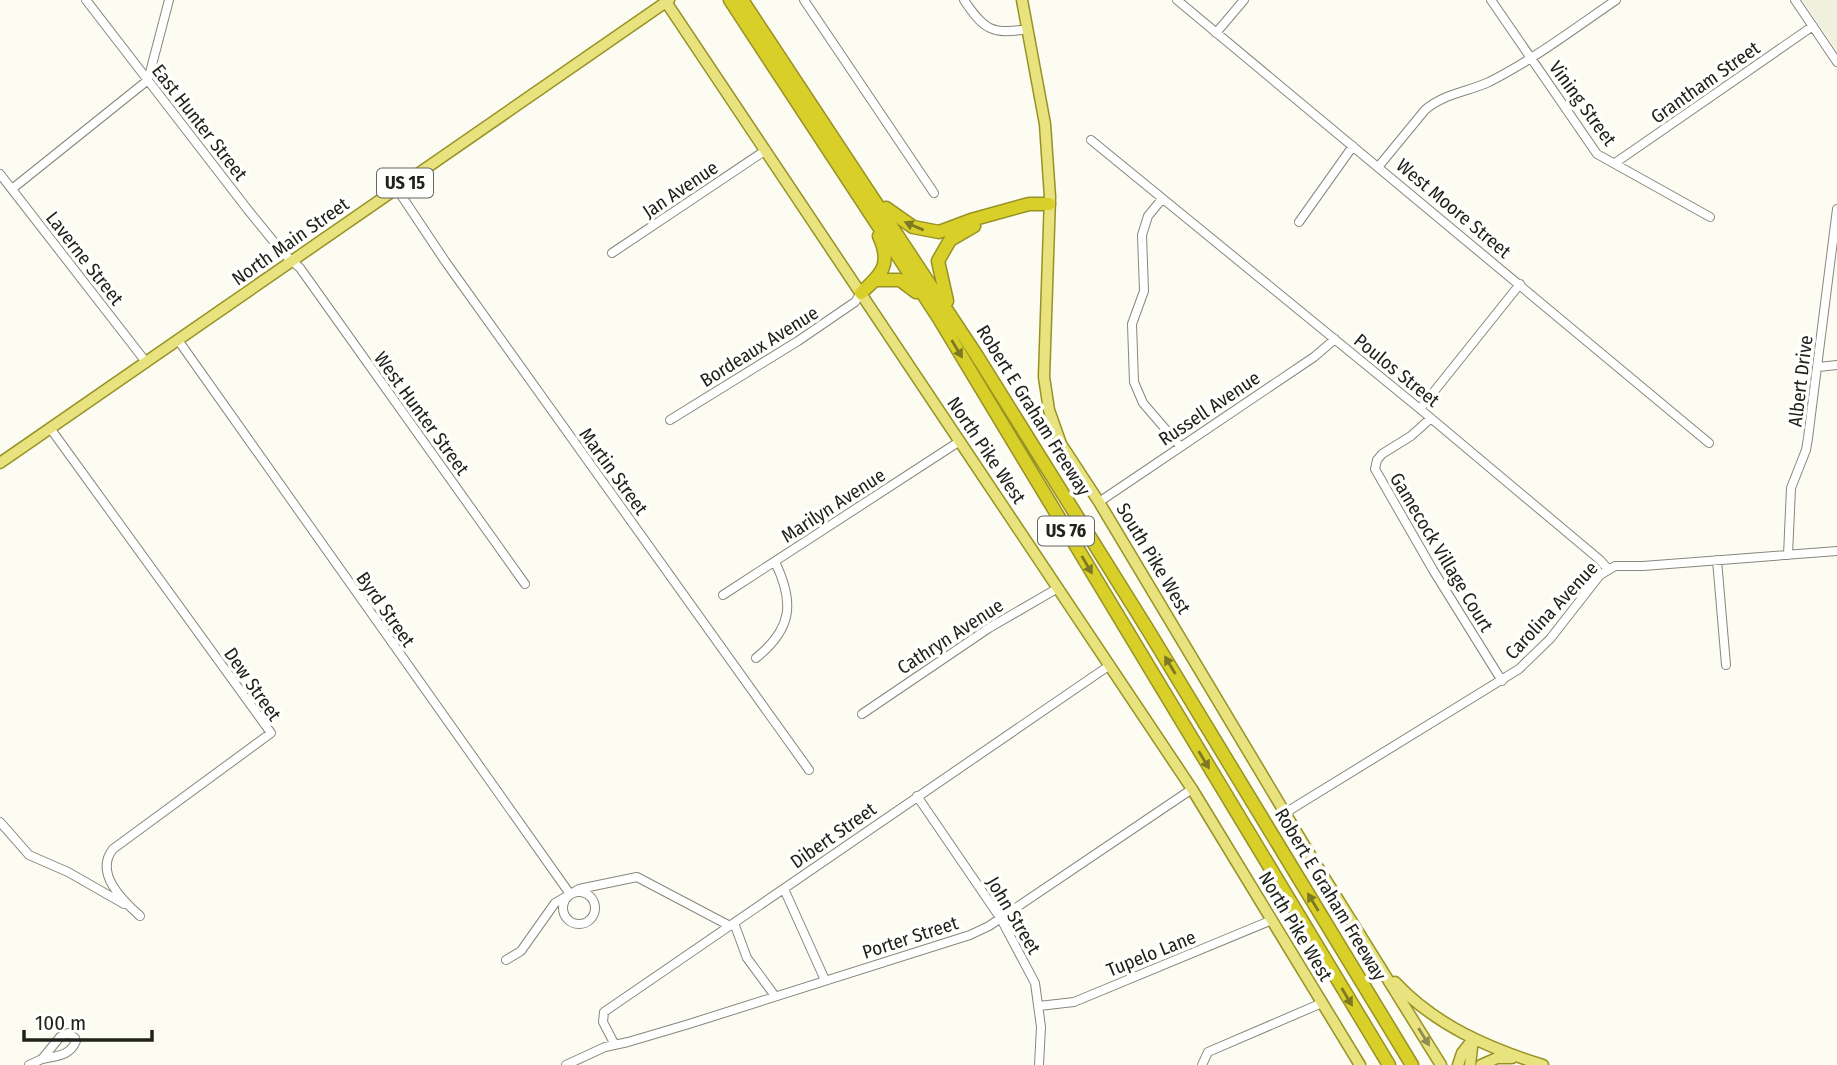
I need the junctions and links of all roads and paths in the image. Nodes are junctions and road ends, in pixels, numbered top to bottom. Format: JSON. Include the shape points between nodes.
{"nodes":[{"id":1,"x":86,"y":0,"type":"edge"},
{"id":2,"x":169,"y":0,"type":"edge"},
{"id":3,"x":804,"y":0,"type":"edge"},
{"id":4,"x":964,"y":0,"type":"edge"},
{"id":5,"x":1022,"y":0,"type":"edge"},
{"id":6,"x":1177,"y":0,"type":"edge"},
{"id":7,"x":1244,"y":0,"type":"edge"},
{"id":8,"x":1491,"y":0,"type":"edge"},
{"id":9,"x":1616,"y":0,"type":"edge"},
{"id":10,"x":1795,"y":0,"type":"edge"},
{"id":11,"x":666,"y":1,"type":"edge"},
{"id":12,"x":735,"y":1,"type":"edge"},
{"id":13,"x":1812,"y":26,"type":"junction"},
{"id":14,"x":1028,"y":29,"type":"junction"},
{"id":15,"x":1216,"y":33,"type":"junction"},
{"id":16,"x":1531,"y":57,"type":"junction"},
{"id":17,"x":1837,"y":62,"type":"edge"},
{"id":18,"x":148,"y":80,"type":"junction"},
{"id":19,"x":1091,"y":140,"type":"dead end"},
{"id":20,"x":1353,"y":146,"type":"junction"},
{"id":21,"x":766,"y":150,"type":"junction"},
{"id":22,"x":1615,"y":163,"type":"junction"},
{"id":23,"x":1379,"y":166,"type":"junction"},
{"id":24,"x":0,"y":174,"type":"edge"},
{"id":25,"x":12,"y":189,"type":"junction"},
{"id":26,"x":397,"y":189,"type":"junction"},
{"id":27,"x":934,"y":193,"type":"dead end"},
{"id":28,"x":865,"y":196,"type":"junction"},
{"id":29,"x":1161,"y":199,"type":"junction"},
{"id":30,"x":1049,"y":204,"type":"junction"},
{"id":31,"x":1837,"y":209,"type":"edge"},
{"id":32,"x":1002,"y":211,"type":"junction"},
{"id":33,"x":1710,"y":217,"type":"dead end"},
{"id":34,"x":1299,"y":222,"type":"dead end"},
{"id":35,"x":612,"y":253,"type":"dead end"},
{"id":36,"x":292,"y":261,"type":"junction"},
{"id":37,"x":876,"y":280,"type":"junction"},
{"id":38,"x":1520,"y":284,"type":"junction"},
{"id":39,"x":861,"y":293,"type":"junction"},
{"id":40,"x":944,"y":316,"type":"junction"},
{"id":41,"x":1335,"y":339,"type":"junction"},
{"id":42,"x":178,"y":340,"type":"junction"},
{"id":43,"x":146,"y":362,"type":"junction"},
{"id":44,"x":1837,"y":365,"type":"edge"},
{"id":45,"x":1818,"y":367,"type":"junction"},
{"id":46,"x":1420,"y":409,"type":"junction"},
{"id":47,"x":1431,"y":418,"type":"junction"},
{"id":48,"x":670,"y":420,"type":"dead end"},
{"id":49,"x":50,"y":428,"type":"junction"},
{"id":50,"x":960,"y":441,"type":"junction"},
{"id":51,"x":1709,"y":443,"type":"dead end"},
{"id":52,"x":1181,"y":446,"type":"junction"},
{"id":53,"x":0,"y":463,"type":"edge"},
{"id":54,"x":1099,"y":502,"type":"junction"},
{"id":55,"x":1837,"y":551,"type":"edge"},
{"id":56,"x":1788,"y":555,"type":"junction"},
{"id":57,"x":1717,"y":560,"type":"junction"},
{"id":58,"x":775,"y":562,"type":"junction"},
{"id":59,"x":1608,"y":569,"type":"junction"},
{"id":60,"x":525,"y":584,"type":"dead end"},
{"id":61,"x":1058,"y":588,"type":"junction"},
{"id":62,"x":723,"y":595,"type":"dead end"},
{"id":63,"x":756,"y":659,"type":"dead end"},
{"id":64,"x":1110,"y":665,"type":"junction"},
{"id":65,"x":1726,"y":665,"type":"dead end"},
{"id":66,"x":1502,"y":681,"type":"junction"},
{"id":67,"x":862,"y":714,"type":"dead end"},
{"id":68,"x":808,"y":770,"type":"dead end"},
{"id":69,"x":1192,"y":789,"type":"junction"},
{"id":70,"x":917,"y":796,"type":"junction"},
{"id":71,"x":1285,"y":813,"type":"junction"},
{"id":72,"x":0,"y":822,"type":"edge"},
{"id":73,"x":784,"y":889,"type":"junction"},
{"id":74,"x":570,"y":894,"type":"junction"},
{"id":75,"x":130,"y":907,"type":"junction"},
{"id":76,"x":140,"y":916,"type":"dead end"},
{"id":77,"x":1001,"y":919,"type":"junction"},
{"id":78,"x":1272,"y":920,"type":"junction"},
{"id":79,"x":732,"y":925,"type":"junction"},
{"id":80,"x":506,"y":960,"type":"dead end"},
{"id":81,"x":1381,"y":968,"type":"junction"},
{"id":82,"x":825,"y":980,"type":"junction"},
{"id":83,"x":775,"y":996,"type":"junction"},
{"id":84,"x":1322,"y":1003,"type":"junction"},
{"id":85,"x":1039,"y":1006,"type":"junction"},
{"id":86,"x":1473,"y":1039,"type":"junction"},
{"id":87,"x":610,"y":1046,"type":"junction"},
{"id":88,"x":1521,"y":1058,"type":"junction"},
{"id":89,"x":42,"y":1059,"type":"dead end"},
{"id":90,"x":29,"y":1065,"type":"edge"},
{"id":91,"x":566,"y":1065,"type":"edge"},
{"id":92,"x":1039,"y":1065,"type":"edge"},
{"id":93,"x":1202,"y":1065,"type":"edge"},
{"id":94,"x":1360,"y":1065,"type":"edge"},
{"id":95,"x":1389,"y":1065,"type":"edge"},
{"id":96,"x":1412,"y":1065,"type":"edge"},
{"id":97,"x":1441,"y":1065,"type":"edge"},
{"id":98,"x":1458,"y":1065,"type":"edge"},
{"id":99,"x":1470,"y":1065,"type":"edge"},
{"id":100,"x":1481,"y":1065,"type":"edge"},
{"id":101,"x":1543,"y":1065,"type":"edge"}],
"edges":[{"from":1,"to":18,"type":"street","name":"East Hunter Street"},
{"from":2,"to":18,"type":"street"},
{"from":3,"to":27,"type":"street"},
{"from":4,"to":14,"type":"street","via":[[990,29],[1005,33]]},
{"from":5,"to":14,"type":"main road","name":"South Pike West"},
{"from":6,"to":15,"type":"street","name":"West Moore Street"},
{"from":7,"to":15,"type":"street"},
{"from":8,"to":16,"type":"street","name":"Vining Street"},
{"from":9,"to":16,"type":"street"},
{"from":10,"to":13,"type":"street"},
{"from":11,"to":21,"type":"main road","name":"North Pike West"},
{"from":11,"to":26,"type":"main road","name":"North Main Street","number":"US 15"},
{"from":12,"to":28,"type":"highway","name":"Robert E Graham Freeway","number":"US 76"},
{"from":13,"to":17,"type":"street"},
{"from":13,"to":22,"type":"street","name":"Grantham Street"},
{"from":14,"to":30,"type":"main road","name":"South Pike West","via":[[1045,124]]},
{"from":15,"to":20,"type":"street","name":"West Moore Street"},
{"from":16,"to":22,"type":"street","name":"Vining Street","via":[[1591,147]]},
{"from":16,"to":23,"type":"street","via":[[1489,82],[1434,103]]},
{"from":18,"to":25,"type":"street"},
{"from":18,"to":36,"type":"street","name":"East Hunter Street"},
{"from":19,"to":29,"type":"street","name":"Poulos Street"},
{"from":20,"to":23,"type":"street","name":"West Moore Street"},
{"from":20,"to":34,"type":"street"},
{"from":21,"to":35,"type":"street","name":"Jan Avenue"},
{"from":21,"to":39,"type":"main road","name":"North Pike West"},
{"from":22,"to":33,"type":"street","name":"Vining Street"},
{"from":23,"to":38,"type":"street","name":"West Moore Street"},
{"from":24,"to":25,"type":"street","name":"Laverne Street"},
{"from":25,"to":43,"type":"street","name":"Laverne Street"},
{"from":26,"to":36,"type":"main road","name":"North Main Street","number":"US 15"},
{"from":26,"to":68,"type":"street","name":"Martin Street"},
{"from":32,"to":28,"type":"highway","one_way":true,"via":[[939,232],[926,231],[913,228]]},
{"from":28,"to":37,"type":"highway","via":[[886,257]]},
{"from":28,"to":40,"type":"highway","name":"Robert E Graham Freeway","number":"US 76"},
{"from":29,"to":41,"type":"street","name":"Poulos Street"},
{"from":29,"to":52,"type":"street","via":[[1148,216],[1142,235],[1144,291],[1132,324],[1134,382],[1143,403]]},
{"from":30,"to":32,"type":"highway"},
{"from":30,"to":54,"type":"main road","name":"South Pike West","via":[[1044,377],[1049,410],[1061,444]]},
{"from":31,"to":45,"type":"street","name":"Albert Drive"},
{"from":32,"to":40,"type":"highway","via":[[950,240],[938,261]]},
{"from":36,"to":42,"type":"main road","name":"North Main Street","number":"US 15"},
{"from":36,"to":60,"type":"street","name":"West Hunter Street"},
{"from":37,"to":39,"type":"highway"},
{"from":37,"to":40,"type":"highway","via":[[907,283]]},
{"from":38,"to":46,"type":"street"},
{"from":38,"to":51,"type":"street","name":"West Moore Street"},
{"from":39,"to":48,"type":"street","name":"Bordeaux Avenue","via":[[855,302],[798,341]]},
{"from":39,"to":50,"type":"main road","name":"North Pike West"},
{"from":40,"to":95,"type":"highway","name":"Robert E Graham Freeway","number":"US 76","one_way":true},
{"from":96,"to":40,"type":"highway","name":"Robert E Graham Freeway","number":"US 76","one_way":true,"via":[[1134,606]]},
{"from":41,"to":46,"type":"street","name":"Poulos Street"},
{"from":41,"to":52,"type":"street","name":"Russell Avenue"},
{"from":42,"to":43,"type":"main road","name":"North Main Street","number":"US 15"},
{"from":42,"to":74,"type":"street","name":"Byrd Street"},
{"from":43,"to":49,"type":"main road","name":"North Main Street","number":"US 15"},
{"from":44,"to":45,"type":"street"},
{"from":45,"to":56,"type":"street","name":"Albert Drive","via":[[1806,450],[1791,488]]},
{"from":46,"to":47,"type":"street","name":"Poulos Street"},
{"from":47,"to":59,"type":"street","name":"Poulos Street"},
{"from":47,"to":66,"type":"street","name":"Gamecock Village Court","via":[[1382,454],[1375,469]]},
{"from":49,"to":53,"type":"main road","name":"North Main Street","number":"US 15"},
{"from":49,"to":75,"type":"street","name":"Dew Street","via":[[271,733],[108,855],[108,877]]},
{"from":50,"to":58,"type":"street","name":"Marilyn Avenue"},
{"from":50,"to":61,"type":"main road","name":"North Pike West"},
{"from":52,"to":54,"type":"street","name":"Russell Avenue"},
{"from":54,"to":71,"type":"main road","name":"South Pike West"},
{"from":55,"to":56,"type":"street","name":"Carolina Avenue"},
{"from":56,"to":57,"type":"street","name":"Carolina Avenue"},
{"from":57,"to":59,"type":"street","name":"Carolina Avenue"},
{"from":57,"to":65,"type":"street"},
{"from":58,"to":62,"type":"street","name":"Marilyn Avenue"},
{"from":58,"to":63,"type":"street","via":[[787,585],[787,613],[779,637]]},
{"from":59,"to":66,"type":"street","name":"Carolina Avenue","via":[[1533,657]]},
{"from":61,"to":64,"type":"main road","name":"North Pike West"},
{"from":61,"to":67,"type":"street","name":"Cathryn Avenue","via":[[989,628]]},
{"from":64,"to":69,"type":"main road","name":"North Pike West"},
{"from":64,"to":70,"type":"street","name":"Dibert Street"},
{"from":66,"to":71,"type":"street","name":"Carolina Avenue"},
{"from":69,"to":77,"type":"street","name":"Porter Street"},
{"from":69,"to":78,"type":"main road","name":"North Pike West"},
{"from":70,"to":73,"type":"street","name":"Dibert Street"},
{"from":70,"to":77,"type":"street","name":"John Street"},
{"from":71,"to":81,"type":"main road","name":"South Pike West"},
{"from":72,"to":75,"type":"street","via":[[29,855]]},
{"from":73,"to":79,"type":"street","name":"Dibert Street"},
{"from":73,"to":82,"type":"street"},
{"from":74,"to":74,"type":"street","name":"Byrd Street","via":[[563,905],[565,915],[576,923],[589,920],[594,907],[590,897],[581,892]]},
{"from":74,"to":79,"type":"street","via":[[637,877]]},
{"from":74,"to":80,"type":"street","via":[[555,903],[520,951]]},
{"from":75,"to":76,"type":"street","name":"Dew Street"},
{"from":77,"to":82,"type":"street","name":"Porter Street","via":[[970,935]]},
{"from":77,"to":85,"type":"street","name":"John Street","via":[[1035,983]]},
{"from":78,"to":84,"type":"main road","name":"North Pike West"},
{"from":78,"to":85,"type":"street","name":"Tupelo Lane","via":[[1074,1002]]},
{"from":79,"to":83,"type":"street","via":[[747,958]]},
{"from":79,"to":87,"type":"street","name":"Dibert Street","via":[[604,1012]]},
{"from":81,"to":86,"type":"main road","via":[[1411,998]]},
{"from":81,"to":97,"type":"main road","one_way":true},
{"from":82,"to":83,"type":"street","name":"Porter Street"},
{"from":83,"to":87,"type":"street","name":"Porter Street"},
{"from":84,"to":93,"type":"street","via":[[1208,1052]]},
{"from":84,"to":94,"type":"main road","name":"North Pike West"},
{"from":85,"to":92,"type":"street","name":"John Street"},
{"from":86,"to":88,"type":"main road"},
{"from":86,"to":98,"type":"main road"},
{"from":86,"to":99,"type":"main road"},
{"from":87,"to":91,"type":"street","name":"Porter Street"},
{"from":88,"to":100,"type":"main road","via":[[1497,1058]]},
{"from":88,"to":101,"type":"main road"},
{"from":89,"to":90,"type":"street"}]}
